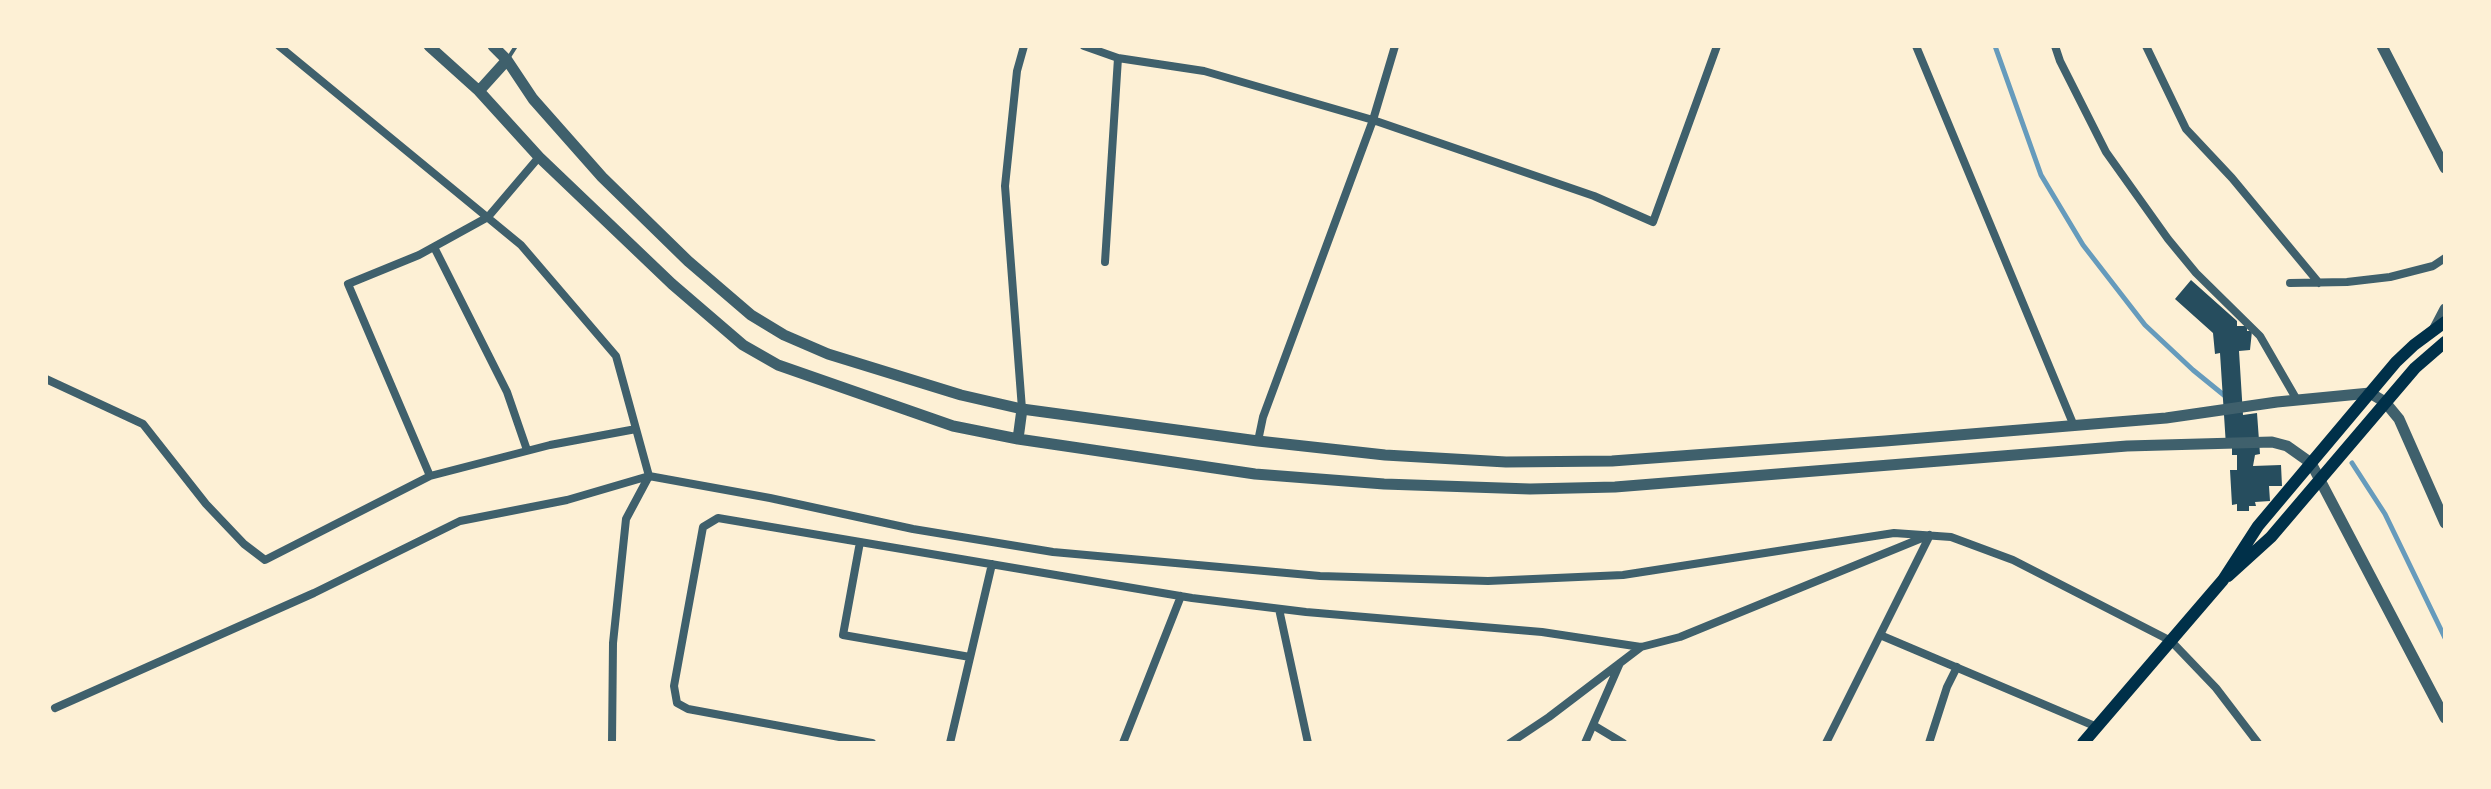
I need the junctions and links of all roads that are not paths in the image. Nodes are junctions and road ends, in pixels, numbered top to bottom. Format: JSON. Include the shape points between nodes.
{"nodes":[{"id":1,"x":279,"y":46,"type":"edge"},
{"id":2,"x":429,"y":46,"type":"edge"},
{"id":3,"x":493,"y":46,"type":"edge"},
{"id":4,"x":516,"y":46,"type":"edge"},
{"id":5,"x":1024,"y":46,"type":"edge"},
{"id":6,"x":1084,"y":46,"type":"edge"},
{"id":7,"x":1395,"y":46,"type":"edge"},
{"id":8,"x":1717,"y":46,"type":"edge"},
{"id":9,"x":1916,"y":46,"type":"edge"},
{"id":10,"x":2055,"y":46,"type":"edge"},
{"id":11,"x":2146,"y":46,"type":"edge"},
{"id":12,"x":2382,"y":46,"type":"edge"},
{"id":13,"x":1118,"y":58,"type":"junction"},
{"id":14,"x":507,"y":60,"type":"junction"},
{"id":15,"x":479,"y":91,"type":"junction"},
{"id":16,"x":1373,"y":120,"type":"junction"},
{"id":17,"x":539,"y":157,"type":"junction"},
{"id":18,"x":2445,"y":168,"type":"edge"},
{"id":19,"x":488,"y":217,"type":"junction"},
{"id":20,"x":434,"y":247,"type":"junction"},
{"id":21,"x":2445,"y":258,"type":"edge"},
{"id":22,"x":1105,"y":262,"type":"dead end"},
{"id":23,"x":2290,"y":283,"type":"dead end"},
{"id":24,"x":2319,"y":283,"type":"junction"},
{"id":25,"x":2445,"y":309,"type":"edge"},
{"id":26,"x":2439,"y":326,"type":"edge"},
{"id":27,"x":2445,"y":342,"type":"edge"},
{"id":28,"x":46,"y":379,"type":"edge"},
{"id":29,"x":2370,"y":393,"type":"junction"},
{"id":30,"x":2297,"y":400,"type":"junction"},
{"id":31,"x":2385,"y":402,"type":"junction"},
{"id":32,"x":1022,"y":409,"type":"junction"},
{"id":33,"x":2074,"y":426,"type":"junction"},
{"id":34,"x":636,"y":429,"type":"junction"},
{"id":35,"x":1018,"y":439,"type":"junction"},
{"id":36,"x":1258,"y":441,"type":"junction"},
{"id":37,"x":527,"y":450,"type":"junction"},
{"id":38,"x":2311,"y":463,"type":"junction"},
{"id":39,"x":430,"y":476,"type":"junction"},
{"id":40,"x":649,"y":476,"type":"junction"},
{"id":41,"x":2320,"y":479,"type":"junction"},
{"id":42,"x":2445,"y":523,"type":"edge"},
{"id":43,"x":1929,"y":535,"type":"junction"},
{"id":44,"x":860,"y":542,"type":"junction"},
{"id":45,"x":992,"y":564,"type":"junction"},
{"id":46,"x":2223,"y":580,"type":"junction"},
{"id":47,"x":1181,"y":596,"type":"junction"},
{"id":48,"x":1279,"y":609,"type":"junction"},
{"id":49,"x":1880,"y":635,"type":"junction"},
{"id":50,"x":2171,"y":641,"type":"junction"},
{"id":51,"x":1641,"y":647,"type":"junction"},
{"id":52,"x":970,"y":657,"type":"junction"},
{"id":53,"x":1621,"y":662,"type":"junction"},
{"id":54,"x":1957,"y":667,"type":"junction"},
{"id":55,"x":55,"y":708,"type":"dead end"},
{"id":56,"x":2445,"y":718,"type":"edge"},
{"id":57,"x":1593,"y":725,"type":"junction"},
{"id":58,"x":2097,"y":727,"type":"junction"},
{"id":59,"x":612,"y":743,"type":"edge"},
{"id":60,"x":872,"y":743,"type":"edge"},
{"id":61,"x":950,"y":743,"type":"edge"},
{"id":62,"x":1123,"y":743,"type":"edge"},
{"id":63,"x":1308,"y":743,"type":"edge"},
{"id":64,"x":1510,"y":743,"type":"edge"},
{"id":65,"x":1585,"y":743,"type":"edge"},
{"id":66,"x":1623,"y":743,"type":"edge"},
{"id":67,"x":1826,"y":743,"type":"edge"},
{"id":68,"x":1929,"y":743,"type":"edge"},
{"id":69,"x":2083,"y":743,"type":"edge"},
{"id":70,"x":2258,"y":743,"type":"edge"}],
"edges":[{"from":1,"to":19,"type":"street"},
{"from":2,"to":15,"type":"street"},
{"from":3,"to":14,"type":"street"},
{"from":4,"to":14,"type":"lane"},
{"from":5,"to":32,"type":"street","via":[[1005,186]]},
{"from":6,"to":13,"type":"street"},
{"from":7,"to":16,"type":"street"},
{"from":8,"to":16,"type":"street","via":[[1653,222],[1594,196]]},
{"from":9,"to":33,"type":"street"},
{"from":10,"to":30,"type":"street","via":[[2106,152],[2196,273],[2260,336]]},
{"from":11,"to":24,"type":"street","via":[[2186,129]]},
{"from":12,"to":18,"type":"street"},
{"from":13,"to":16,"type":"street","via":[[1204,71]]},
{"from":13,"to":22,"type":"street"},
{"from":14,"to":15,"type":"street"},
{"from":14,"to":32,"type":"street","via":[[533,99],[602,177],[751,315],[828,354]]},
{"from":15,"to":17,"type":"street"},
{"from":16,"to":36,"type":"street"},
{"from":17,"to":19,"type":"street"},
{"from":17,"to":35,"type":"street","via":[[743,345],[778,365],[939,421]]},
{"from":19,"to":20,"type":"street"},
{"from":19,"to":34,"type":"street","via":[[521,245],[616,356]]},
{"from":20,"to":37,"type":"street","via":[[507,392]]},
{"from":20,"to":39,"type":"street","via":[[348,284]]},
{"from":21,"to":24,"type":"street","via":[[2413,273]]},
{"from":23,"to":24,"type":"street"},
{"from":25,"to":26,"type":"street"},
{"from":26,"to":29,"type":"main road","via":[[2396,362]]},
{"from":27,"to":31,"type":"main road"},
{"from":28,"to":39,"type":"street","via":[[143,424],[206,504],[265,560]]},
{"from":29,"to":30,"type":"street"},
{"from":29,"to":31,"type":"street"},
{"from":29,"to":38,"type":"main road"},
{"from":30,"to":33,"type":"street"},
{"from":31,"to":41,"type":"main road"},
{"from":31,"to":42,"type":"street","via":[[2406,432]]},
{"from":32,"to":35,"type":"street"},
{"from":32,"to":36,"type":"street"},
{"from":33,"to":36,"type":"street","via":[[1612,461],[1491,461]]},
{"from":34,"to":37,"type":"street"},
{"from":34,"to":40,"type":"street"},
{"from":35,"to":38,"type":"street","via":[[1255,474],[1530,489],[2212,442],[2272,442]]},
{"from":37,"to":39,"type":"street"},
{"from":38,"to":41,"type":"street"},
{"from":38,"to":46,"type":"main road","via":[[2258,526]]},
{"from":40,"to":43,"type":"street","via":[[1053,552],[1320,576],[1488,581],[1623,575],[1894,533]]},
{"from":40,"to":55,"type":"street","via":[[567,500],[460,521],[314,593]]},
{"from":40,"to":59,"type":"street","via":[[626,519],[613,643]]},
{"from":41,"to":46,"type":"main road","via":[[2271,537]]},
{"from":41,"to":56,"type":"street"},
{"from":43,"to":49,"type":"street"},
{"from":43,"to":50,"type":"street","via":[[1951,537],[2013,560]]},
{"from":43,"to":51,"type":"street","via":[[1680,637]]},
{"from":44,"to":45,"type":"street"},
{"from":44,"to":52,"type":"street","via":[[843,635]]},
{"from":44,"to":60,"type":"street","via":[[718,518],[703,527],[674,686],[677,703],[688,709]]},
{"from":45,"to":47,"type":"street"},
{"from":45,"to":52,"type":"street"},
{"from":46,"to":50,"type":"main road"},
{"from":47,"to":48,"type":"street"},
{"from":47,"to":62,"type":"street"},
{"from":48,"to":51,"type":"street","via":[[1542,632]]},
{"from":48,"to":63,"type":"street"},
{"from":49,"to":54,"type":"street"},
{"from":49,"to":67,"type":"street"},
{"from":50,"to":58,"type":"main road"},
{"from":50,"to":70,"type":"street"},
{"from":51,"to":53,"type":"street"},
{"from":52,"to":61,"type":"street"},
{"from":53,"to":57,"type":"street"},
{"from":53,"to":64,"type":"street"},
{"from":54,"to":58,"type":"street"},
{"from":54,"to":68,"type":"street"},
{"from":57,"to":65,"type":"street"},
{"from":57,"to":66,"type":"street"},
{"from":58,"to":69,"type":"main road"}]}
